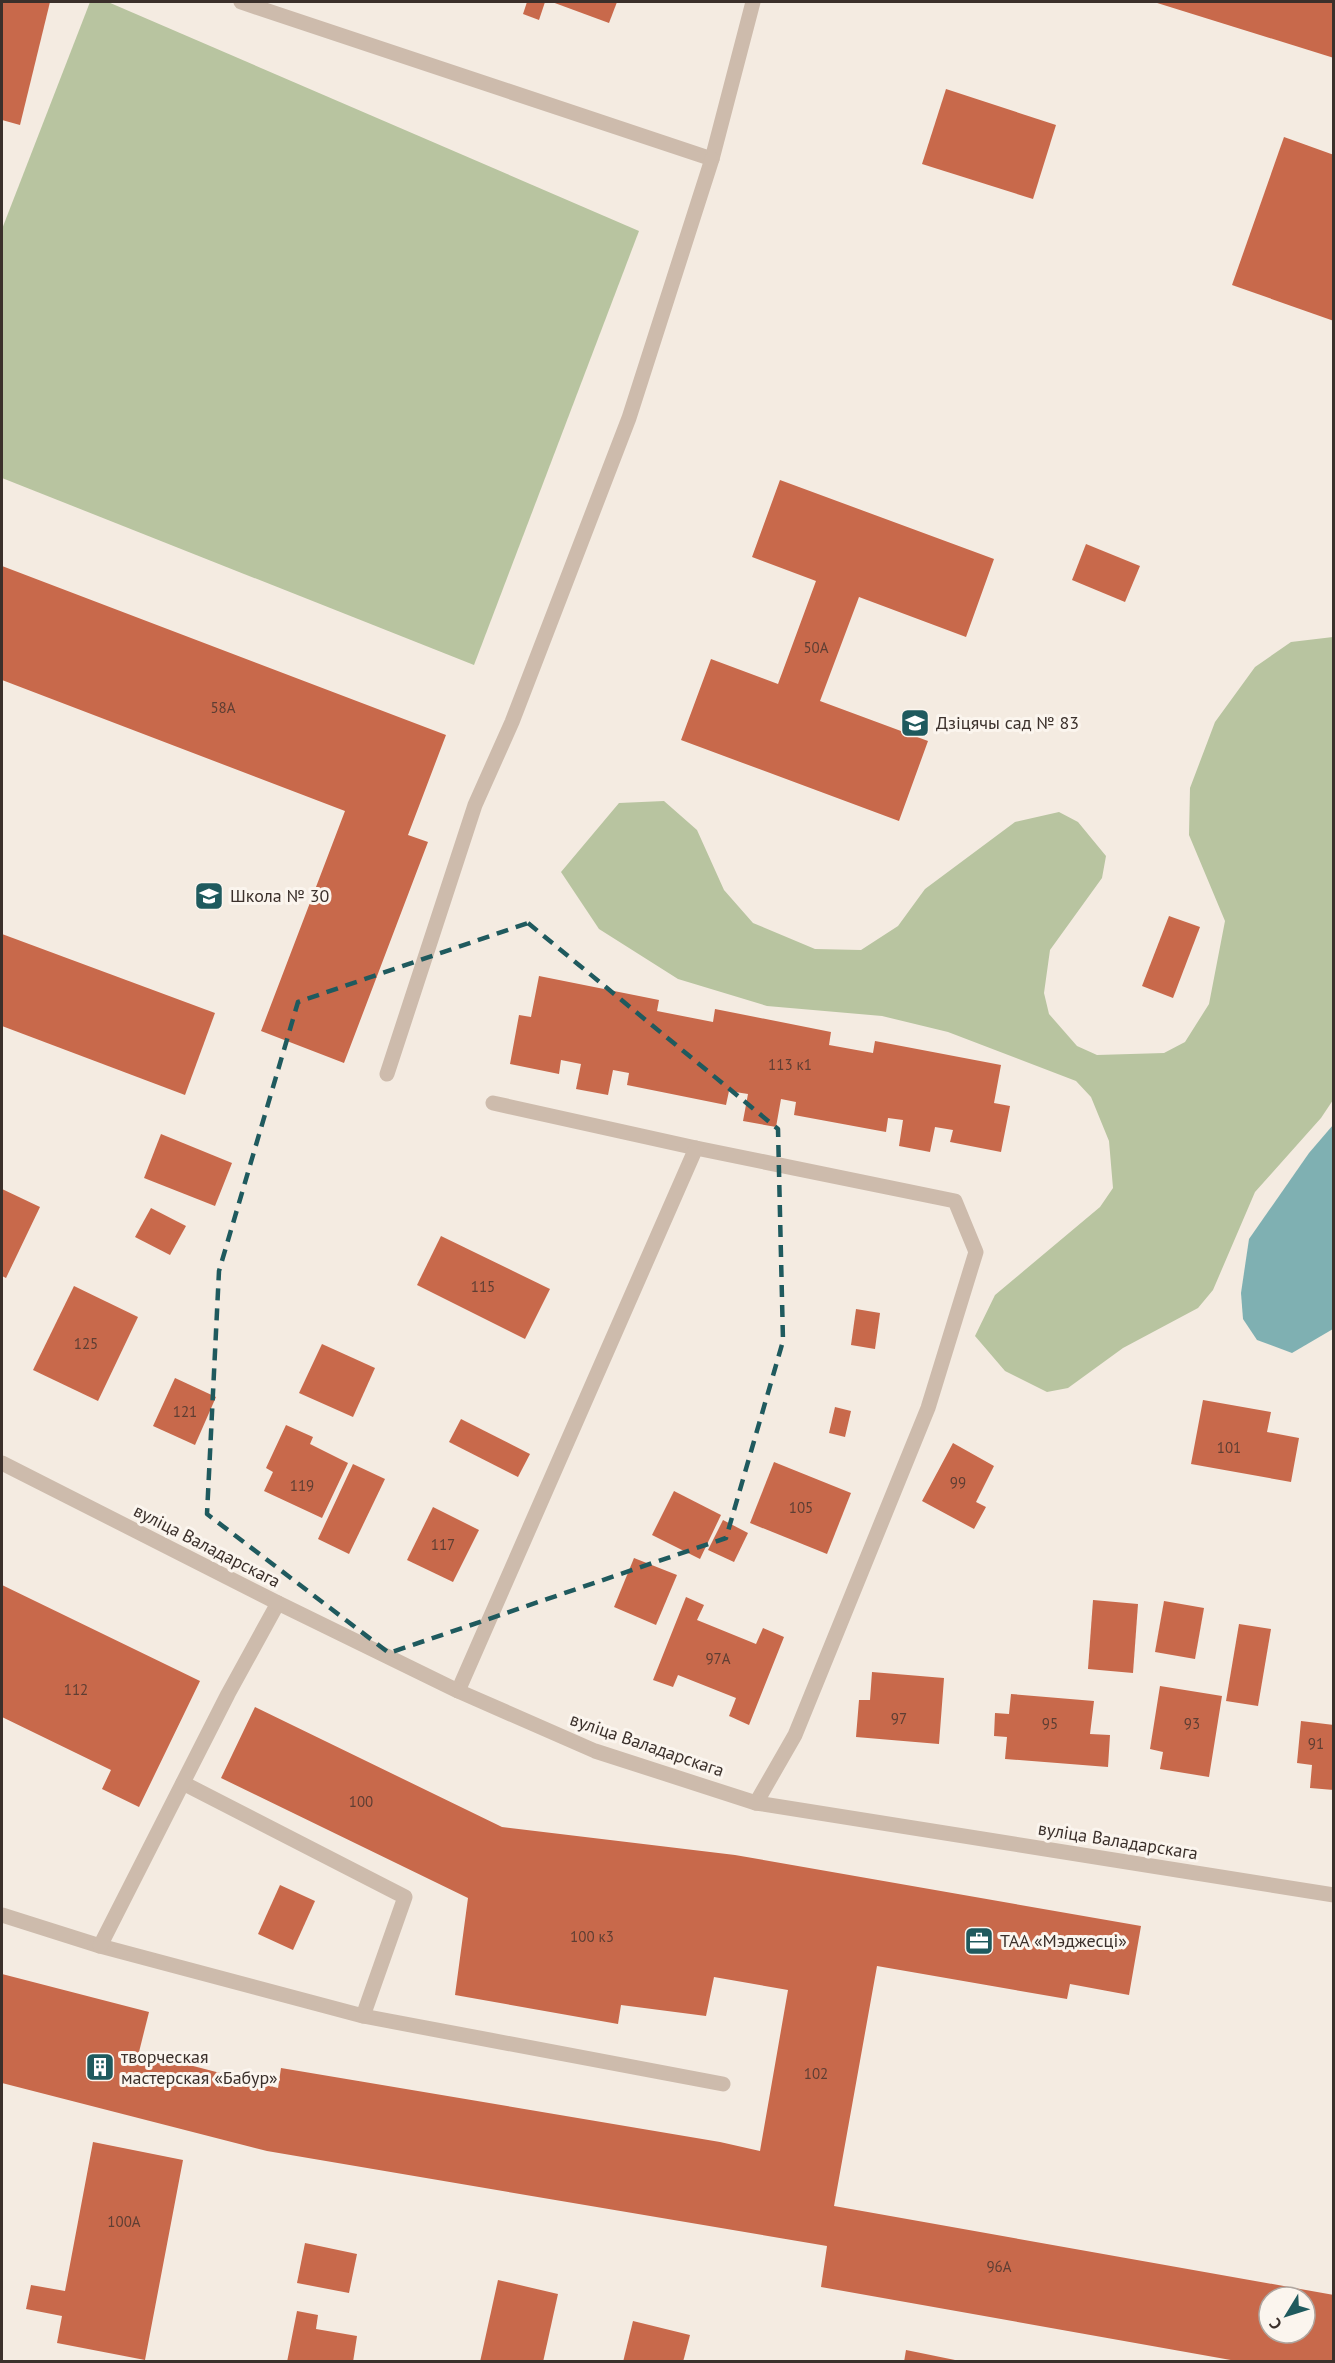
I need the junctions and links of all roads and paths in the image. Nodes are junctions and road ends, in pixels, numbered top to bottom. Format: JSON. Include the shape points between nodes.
{"nodes":[{"id":1,"x":241,"y":2,"type":"edge"},
{"id":2,"x":753,"y":2,"type":"edge"},
{"id":3,"x":712,"y":159,"type":"junction"},
{"id":4,"x":387,"y":1074,"type":"dead end"},
{"id":5,"x":493,"y":1103,"type":"dead end"},
{"id":6,"x":696,"y":1148,"type":"junction"},
{"id":7,"x":2,"y":1463,"type":"edge"},
{"id":8,"x":278,"y":1604,"type":"junction"},
{"id":9,"x":458,"y":1691,"type":"junction"},
{"id":10,"x":183,"y":1783,"type":"junction"},
{"id":11,"x":756,"y":1803,"type":"junction"},
{"id":12,"x":1334,"y":1895,"type":"edge"},
{"id":13,"x":2,"y":1915,"type":"edge"},
{"id":14,"x":100,"y":1946,"type":"junction"},
{"id":15,"x":363,"y":2016,"type":"junction"},
{"id":16,"x":723,"y":2084,"type":"dead end"}],
"edges":[{"from":1,"to":3,"type":"street"},
{"from":2,"to":3,"type":"street"},
{"from":3,"to":4,"type":"street","via":[[629,418],[512,722],[475,806]]},
{"from":5,"to":6,"type":"street"},
{"from":6,"to":9,"type":"street"},
{"from":6,"to":11,"type":"street","via":[[955,1201],[976,1252],[928,1408],[795,1735]]},
{"from":7,"to":8,"type":"street","name":"вуліца Валадарскага"},
{"from":8,"to":9,"type":"street","name":"вуліца Валадарскага"},
{"from":8,"to":10,"type":"street"},
{"from":9,"to":11,"type":"street","name":"вуліца Валадарскага","via":[[595,1751]]},
{"from":10,"to":14,"type":"street"},
{"from":10,"to":15,"type":"street","via":[[405,1897]]},
{"from":11,"to":12,"type":"street","name":"вуліца Валадарскага"},
{"from":13,"to":14,"type":"street"},
{"from":14,"to":15,"type":"street"},
{"from":15,"to":16,"type":"street"}]}
